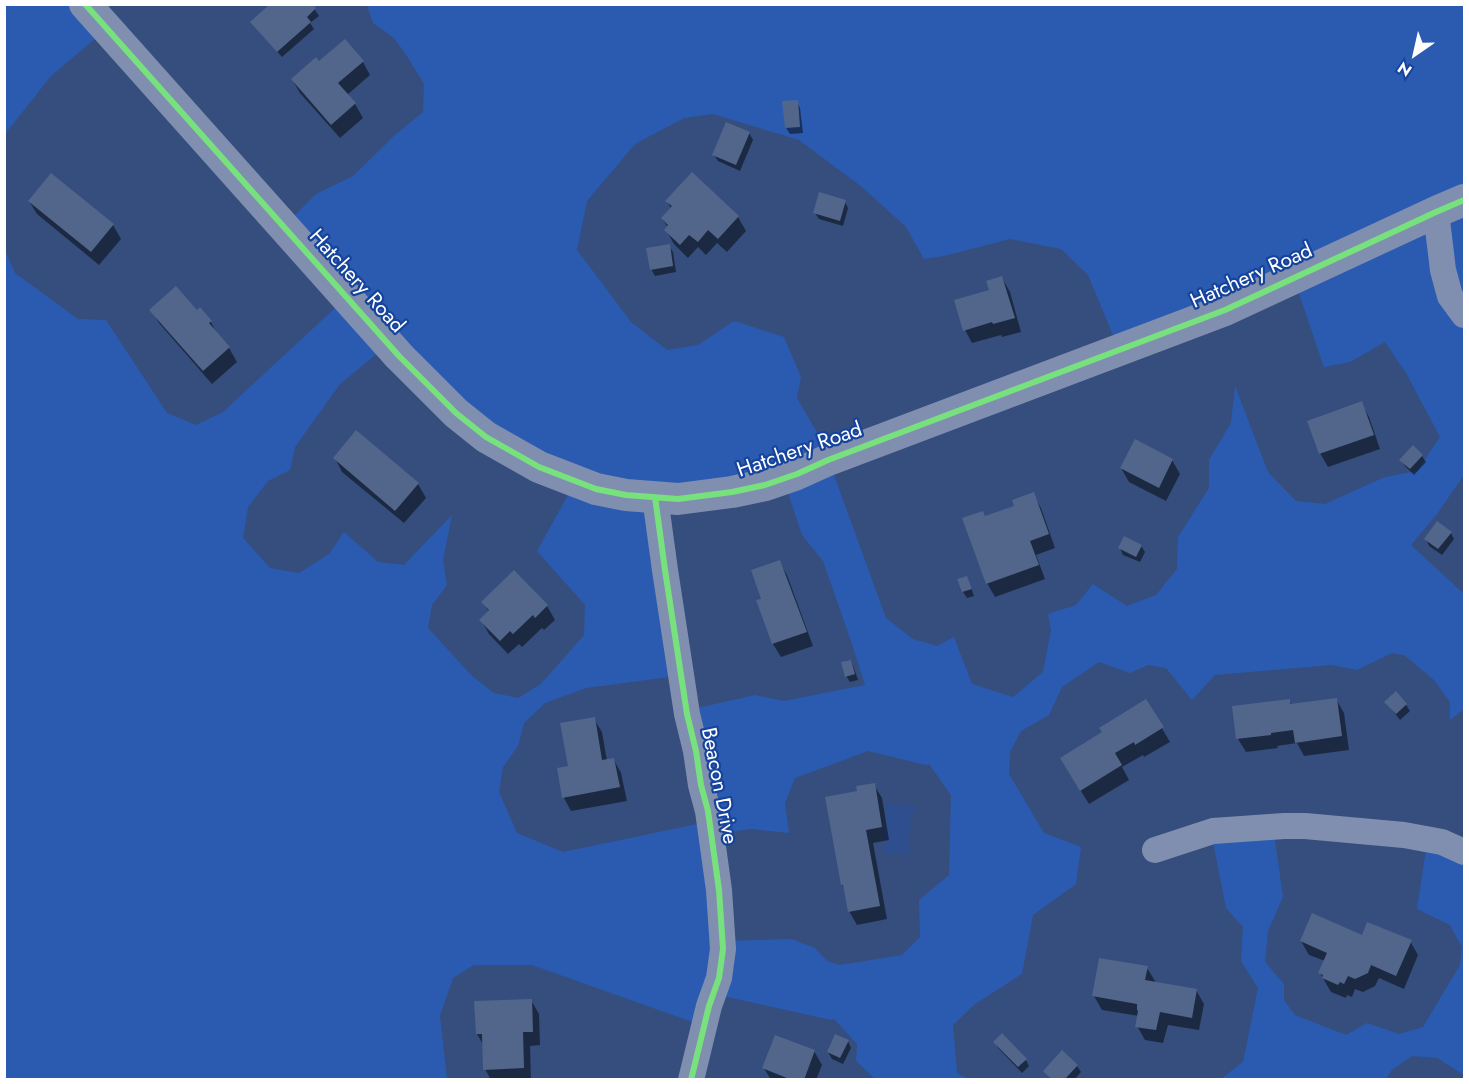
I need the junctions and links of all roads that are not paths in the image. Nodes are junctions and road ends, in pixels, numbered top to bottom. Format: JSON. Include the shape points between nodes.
{"nodes":[{"id":1,"x":85,"y":4,"type":"edge"},
{"id":2,"x":1464,"y":200,"type":"edge"},
{"id":3,"x":1436,"y":212,"type":"junction"},
{"id":4,"x":1464,"y":315,"type":"edge"},
{"id":5,"x":655,"y":497,"type":"junction"},
{"id":6,"x":1155,"y":850,"type":"dead end"},
{"id":7,"x":1464,"y":852,"type":"edge"},
{"id":8,"x":691,"y":1080,"type":"edge"}],
"edges":[{"from":1,"to":5,"type":"street","name":"Hatchery Road","via":[[391,347],[456,413],[486,437],[540,467],[596,489]]},
{"from":2,"to":3,"type":"street","name":"Hatchery Road"},
{"from":3,"to":4,"type":"street","via":[[1450,296]]},
{"from":3,"to":5,"type":"street","name":"Hatchery Road","via":[[1225,310],[797,474],[732,492],[678,499]]},
{"from":5,"to":8,"type":"street","name":"Beacon Drive","via":[[687,714],[708,811],[723,949]]},
{"from":6,"to":7,"type":"street","via":[[1213,831],[1305,826],[1404,835],[1442,842]]}]}
